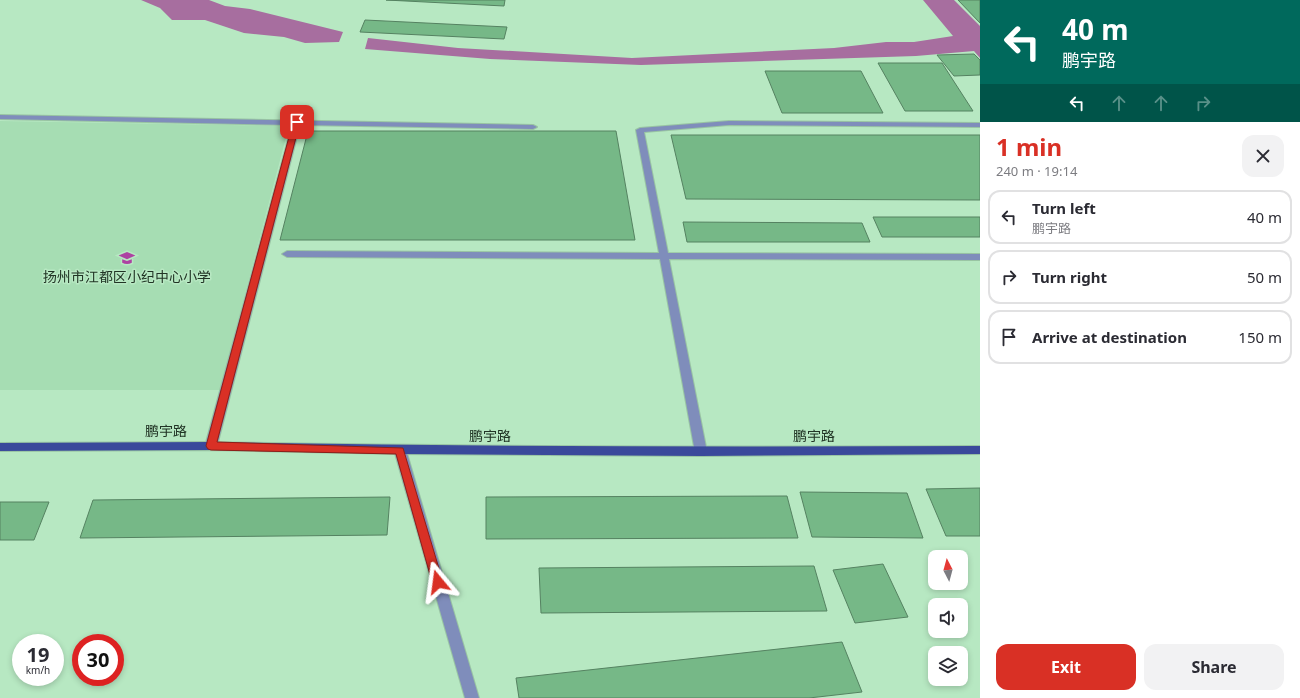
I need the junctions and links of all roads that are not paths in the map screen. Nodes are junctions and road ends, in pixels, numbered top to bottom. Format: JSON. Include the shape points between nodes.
{"nodes":[{"id":1,"x":0,"y":117,"type":"edge"},
{"id":2,"x":297,"y":122,"type":"junction"},
{"id":3,"x":980,"y":125,"type":"edge"},
{"id":4,"x":533,"y":126,"type":"dead end"},
{"id":5,"x":287,"y":254,"type":"dead end"},
{"id":6,"x":664,"y":256,"type":"junction"},
{"id":7,"x":980,"y":257,"type":"edge"},
{"id":8,"x":211,"y":446,"type":"junction"},
{"id":9,"x":0,"y":447,"type":"edge"},
{"id":10,"x":400,"y":450,"type":"junction"},
{"id":11,"x":980,"y":450,"type":"edge"},
{"id":12,"x":701,"y":452,"type":"junction"},
{"id":13,"x":472,"y":698,"type":"edge"}],
"edges":[{"from":1,"to":2,"type":"street"},
{"from":2,"to":4,"type":"street"},
{"from":2,"to":8,"type":"street"},
{"from":3,"to":6,"type":"street","via":[[729,123],[640,130]]},
{"from":5,"to":6,"type":"street"},
{"from":6,"to":7,"type":"street"},
{"from":6,"to":12,"type":"street"},
{"from":8,"to":9,"type":"main road","name":"鹏宇路"},
{"from":8,"to":10,"type":"main road","name":"鹏宇路"},
{"from":10,"to":12,"type":"main road","name":"鹏宇路"},
{"from":10,"to":13,"type":"street"},
{"from":11,"to":12,"type":"main road","name":"鹏宇路"}]}
